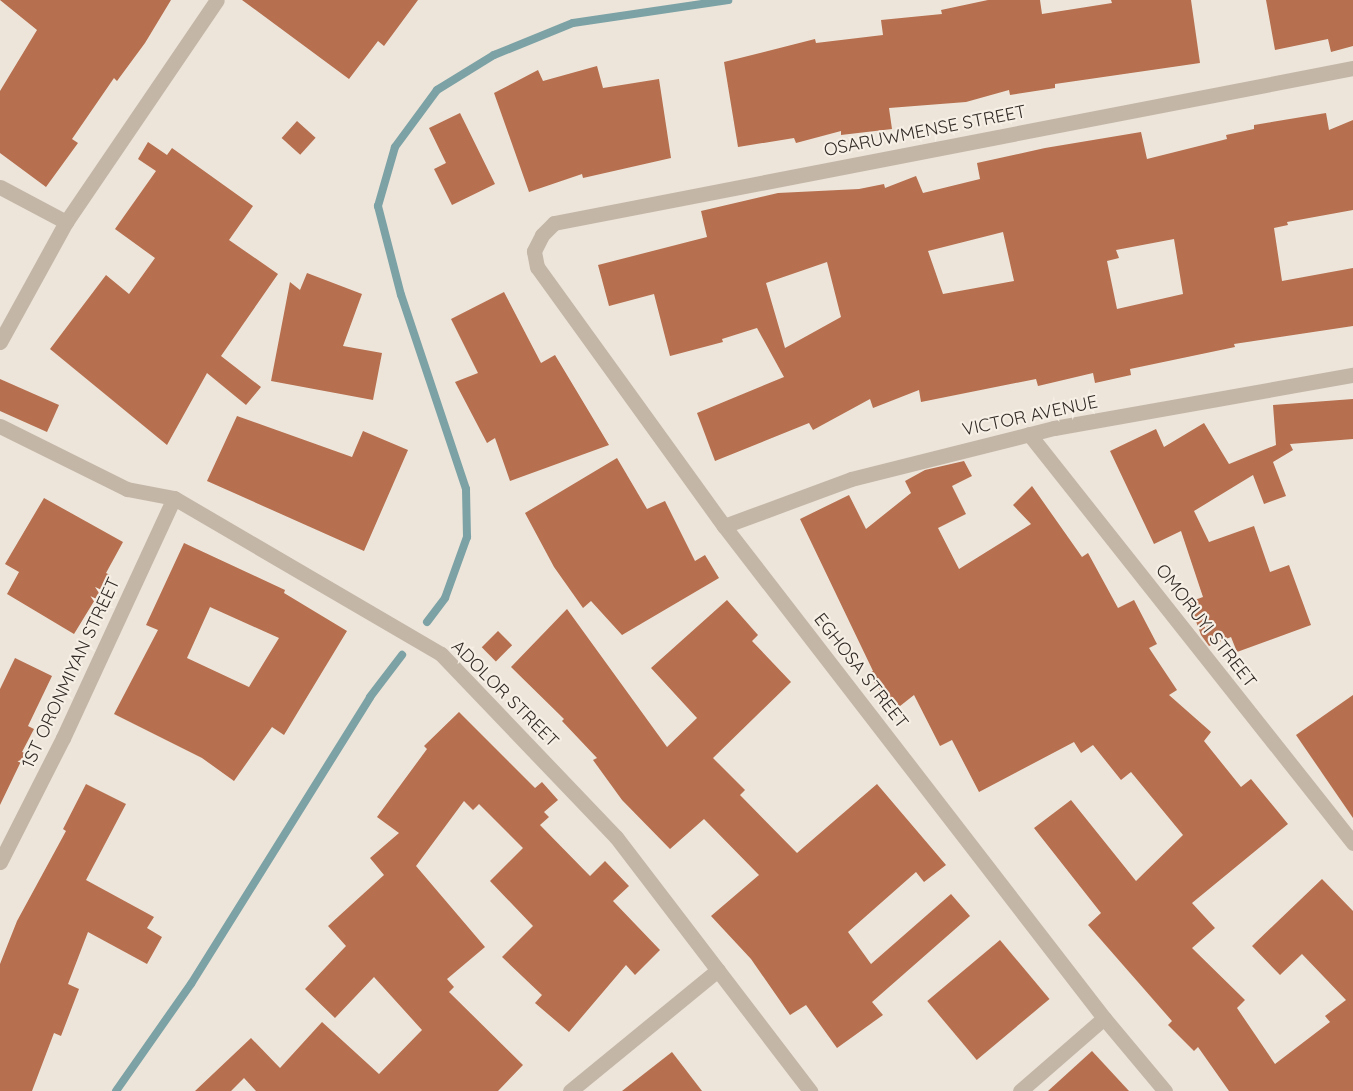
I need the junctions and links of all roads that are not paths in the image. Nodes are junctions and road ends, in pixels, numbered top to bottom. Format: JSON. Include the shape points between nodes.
{"nodes":[{"id":1,"x":217,"y":0,"type":"edge"},
{"id":2,"x":1353,"y":68,"type":"edge"},
{"id":3,"x":0,"y":187,"type":"edge"},
{"id":4,"x":66,"y":222,"type":"junction"},
{"id":5,"x":537,"y":267,"type":"joint"},
{"id":6,"x":0,"y":342,"type":"edge"},
{"id":7,"x":1353,"y":375,"type":"edge"},
{"id":8,"x":0,"y":426,"type":"edge"},
{"id":9,"x":1029,"y":434,"type":"junction"},
{"id":10,"x":174,"y":498,"type":"junction"},
{"id":11,"x":724,"y":526,"type":"junction"},
{"id":12,"x":1353,"y":843,"type":"edge"},
{"id":13,"x":0,"y":862,"type":"edge"},
{"id":14,"x":718,"y":970,"type":"junction"},
{"id":15,"x":1104,"y":1018,"type":"junction"},
{"id":16,"x":570,"y":1091,"type":"edge"},
{"id":17,"x":810,"y":1091,"type":"edge"},
{"id":18,"x":1020,"y":1091,"type":"edge"},
{"id":19,"x":1165,"y":1091,"type":"edge"}],
"edges":[{"from":1,"to":4,"type":"street"},
{"from":2,"to":5,"type":"street","name":"OSARUWMENSE STREET","via":[[554,223],[542,234],[534,251]]},
{"from":3,"to":4,"type":"street"},
{"from":4,"to":6,"type":"street"},
{"from":5,"to":11,"type":"street","name":"EGHOSA STREET"},
{"from":7,"to":9,"type":"street","name":"VICTOR AVENUE"},
{"from":8,"to":10,"type":"street","name":"ADOLOR STREET","via":[[127,489]]},
{"from":9,"to":11,"type":"street","name":"VICTOR AVENUE","via":[[851,479]]},
{"from":9,"to":12,"type":"street","name":"OMORUYI STREET"},
{"from":10,"to":13,"type":"street","name":"1ST ORONMIYAN STREET","via":[[63,738]]},
{"from":10,"to":14,"type":"street","name":"ADOLOR STREET","via":[[441,654],[616,837]]},
{"from":11,"to":15,"type":"street","name":"EGHOSA STREET"},
{"from":14,"to":16,"type":"street"},
{"from":14,"to":17,"type":"street","name":"ADOLOR STREET"},
{"from":15,"to":18,"type":"street"},
{"from":15,"to":19,"type":"street","name":"EGHOSA STREET"}]}
